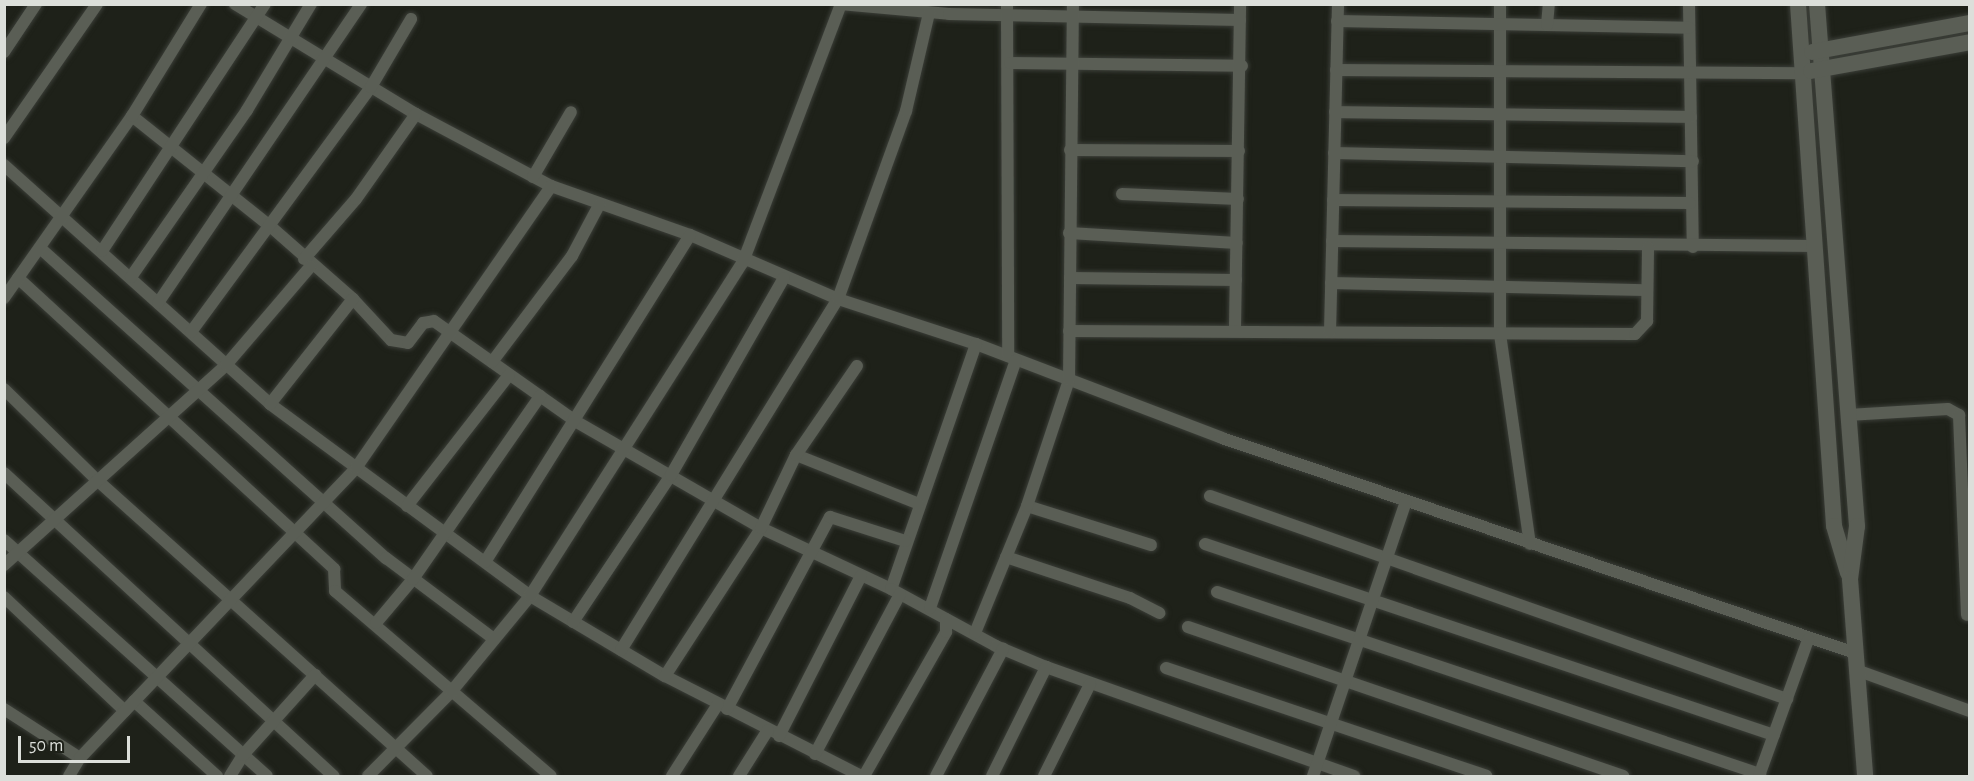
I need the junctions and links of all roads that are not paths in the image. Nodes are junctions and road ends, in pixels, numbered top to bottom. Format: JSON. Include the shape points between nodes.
{"nodes":[{"id":1,"x":36,"y":4,"type":"edge"},
{"id":2,"x":97,"y":4,"type":"edge"},
{"id":3,"x":201,"y":4,"type":"edge"},
{"id":4,"x":236,"y":4,"type":"edge"},
{"id":5,"x":265,"y":4,"type":"edge"},
{"id":6,"x":311,"y":4,"type":"edge"},
{"id":7,"x":361,"y":4,"type":"edge"},
{"id":8,"x":1240,"y":4,"type":"edge"},
{"id":9,"x":1338,"y":4,"type":"edge"},
{"id":10,"x":1500,"y":4,"type":"edge"},
{"id":11,"x":1549,"y":4,"type":"edge"},
{"id":12,"x":1689,"y":4,"type":"edge"},
{"id":13,"x":1798,"y":4,"type":"edge"},
{"id":14,"x":1817,"y":4,"type":"edge"},
{"id":15,"x":840,"y":5,"type":"edge"},
{"id":16,"x":949,"y":9,"type":"edge"},
{"id":17,"x":1073,"y":9,"type":"edge"},
{"id":18,"x":1007,"y":10,"type":"edge"},
{"id":19,"x":929,"y":13,"type":"junction"},
{"id":20,"x":257,"y":17,"type":"junction"},
{"id":21,"x":411,"y":20,"type":"dead end"},
{"id":22,"x":1240,"y":20,"type":"junction"},
{"id":23,"x":1337,"y":21,"type":"junction"},
{"id":24,"x":1970,"y":23,"type":"edge"},
{"id":25,"x":1500,"y":24,"type":"junction"},
{"id":26,"x":1547,"y":25,"type":"junction"},
{"id":27,"x":1689,"y":28,"type":"junction"},
{"id":28,"x":291,"y":39,"type":"junction"},
{"id":29,"x":1970,"y":42,"type":"edge"},
{"id":30,"x":1820,"y":51,"type":"junction"},
{"id":31,"x":4,"y":52,"type":"edge"},
{"id":32,"x":1802,"y":54,"type":"junction"},
{"id":33,"x":325,"y":60,"type":"junction"},
{"id":34,"x":1011,"y":63,"type":"junction"},
{"id":35,"x":1072,"y":64,"type":"junction"},
{"id":36,"x":1242,"y":66,"type":"junction"},
{"id":37,"x":1822,"y":69,"type":"junction"},
{"id":38,"x":1336,"y":70,"type":"junction"},
{"id":39,"x":1500,"y":73,"type":"junction"},
{"id":40,"x":1690,"y":73,"type":"junction"},
{"id":41,"x":1803,"y":73,"type":"junction"},
{"id":42,"x":371,"y":87,"type":"junction"},
{"id":43,"x":571,"y":112,"type":"dead end"},
{"id":44,"x":1335,"y":112,"type":"junction"},
{"id":45,"x":1500,"y":113,"type":"junction"},
{"id":46,"x":416,"y":114,"type":"junction"},
{"id":47,"x":132,"y":116,"type":"junction"},
{"id":48,"x":1691,"y":117,"type":"junction"},
{"id":49,"x":4,"y":138,"type":"edge"},
{"id":50,"x":169,"y":150,"type":"junction"},
{"id":51,"x":1070,"y":150,"type":"junction"},
{"id":52,"x":1239,"y":151,"type":"junction"},
{"id":53,"x":1334,"y":153,"type":"junction"},
{"id":54,"x":1500,"y":158,"type":"junction"},
{"id":55,"x":1692,"y":161,"type":"junction"},
{"id":56,"x":4,"y":165,"type":"edge"},
{"id":57,"x":203,"y":175,"type":"junction"},
{"id":58,"x":534,"y":177,"type":"junction"},
{"id":59,"x":551,"y":186,"type":"junction"},
{"id":60,"x":1122,"y":194,"type":"dead end"},
{"id":61,"x":230,"y":196,"type":"junction"},
{"id":62,"x":1238,"y":199,"type":"junction"},
{"id":63,"x":1333,"y":200,"type":"junction"},
{"id":64,"x":1500,"y":203,"type":"junction"},
{"id":65,"x":1690,"y":203,"type":"junction"},
{"id":66,"x":599,"y":205,"type":"junction"},
{"id":67,"x":63,"y":216,"type":"junction"},
{"id":68,"x":270,"y":226,"type":"junction"},
{"id":69,"x":1070,"y":233,"type":"junction"},
{"id":70,"x":690,"y":236,"type":"junction"},
{"id":71,"x":1332,"y":241,"type":"junction"},
{"id":72,"x":1500,"y":242,"type":"junction"},
{"id":73,"x":1236,"y":243,"type":"junction"},
{"id":74,"x":1815,"y":246,"type":"junction"},
{"id":75,"x":40,"y":248,"type":"junction"},
{"id":76,"x":1648,"y":248,"type":"junction"},
{"id":77,"x":1693,"y":248,"type":"junction"},
{"id":78,"x":102,"y":251,"type":"junction"},
{"id":79,"x":743,"y":261,"type":"junction"},
{"id":80,"x":308,"y":262,"type":"junction"},
{"id":81,"x":131,"y":277,"type":"junction"},
{"id":82,"x":18,"y":278,"type":"junction"},
{"id":83,"x":784,"y":278,"type":"junction"},
{"id":84,"x":1070,"y":278,"type":"junction"},
{"id":85,"x":1236,"y":280,"type":"junction"},
{"id":86,"x":1331,"y":283,"type":"junction"},
{"id":87,"x":1500,"y":286,"type":"junction"},
{"id":88,"x":1645,"y":290,"type":"junction"},
{"id":89,"x":4,"y":298,"type":"edge"},
{"id":90,"x":352,"y":299,"type":"junction"},
{"id":91,"x":838,"y":299,"type":"junction"},
{"id":92,"x":158,"y":303,"type":"junction"},
{"id":93,"x":1235,"y":328,"type":"junction"},
{"id":94,"x":1069,"y":331,"type":"junction"},
{"id":95,"x":191,"y":332,"type":"junction"},
{"id":96,"x":1330,"y":332,"type":"junction"},
{"id":97,"x":451,"y":334,"type":"junction"},
{"id":98,"x":1500,"y":334,"type":"junction"},
{"id":99,"x":976,"y":344,"type":"junction"},
{"id":100,"x":1012,"y":358,"type":"junction"},
{"id":101,"x":492,"y":362,"type":"junction"},
{"id":102,"x":226,"y":365,"type":"junction"},
{"id":103,"x":857,"y":366,"type":"dead end"},
{"id":104,"x":509,"y":375,"type":"junction"},
{"id":105,"x":1069,"y":380,"type":"junction"},
{"id":106,"x":199,"y":388,"type":"junction"},
{"id":107,"x":4,"y":389,"type":"edge"},
{"id":108,"x":540,"y":396,"type":"junction"},
{"id":109,"x":270,"y":404,"type":"junction"},
{"id":110,"x":1848,"y":415,"type":"junction"},
{"id":111,"x":171,"y":419,"type":"junction"},
{"id":112,"x":575,"y":421,"type":"junction"},
{"id":113,"x":625,"y":449,"type":"junction"},
{"id":114,"x":796,"y":455,"type":"junction"},
{"id":115,"x":356,"y":468,"type":"junction"},
{"id":116,"x":4,"y":473,"type":"edge"},
{"id":117,"x":671,"y":475,"type":"junction"},
{"id":118,"x":97,"y":480,"type":"junction"},
{"id":119,"x":1210,"y":496,"type":"dead end"},
{"id":120,"x":712,"y":499,"type":"junction"},
{"id":121,"x":325,"y":501,"type":"junction"},
{"id":122,"x":1406,"y":502,"type":"junction"},
{"id":123,"x":919,"y":504,"type":"junction"},
{"id":124,"x":407,"y":506,"type":"junction"},
{"id":125,"x":1027,"y":506,"type":"junction"},
{"id":126,"x":54,"y":519,"type":"junction"},
{"id":127,"x":761,"y":528,"type":"junction"},
{"id":128,"x":294,"y":532,"type":"junction"},
{"id":129,"x":445,"y":534,"type":"junction"},
{"id":130,"x":4,"y":540,"type":"edge"},
{"id":131,"x":905,"y":541,"type":"junction"},
{"id":132,"x":1205,"y":544,"type":"dead end"},
{"id":133,"x":1530,"y":544,"type":"junction"},
{"id":134,"x":1151,"y":545,"type":"dead end"},
{"id":135,"x":17,"y":552,"type":"junction"},
{"id":136,"x":813,"y":552,"type":"junction"},
{"id":137,"x":1006,"y":557,"type":"junction"},
{"id":138,"x":1387,"y":557,"type":"junction"},
{"id":139,"x":485,"y":562,"type":"junction"},
{"id":140,"x":4,"y":565,"type":"edge"},
{"id":141,"x":861,"y":576,"type":"junction"},
{"id":142,"x":413,"y":579,"type":"junction"},
{"id":143,"x":1850,"y":579,"type":"junction"},
{"id":144,"x":896,"y":591,"type":"junction"},
{"id":145,"x":1217,"y":592,"type":"dead end"},
{"id":146,"x":530,"y":596,"type":"junction"},
{"id":147,"x":4,"y":597,"type":"edge"},
{"id":148,"x":231,"y":598,"type":"junction"},
{"id":149,"x":1373,"y":601,"type":"junction"},
{"id":150,"x":930,"y":608,"type":"junction"},
{"id":151,"x":1159,"y":613,"type":"dead end"},
{"id":152,"x":1967,"y":615,"type":"dead end"},
{"id":153,"x":946,"y":619,"type":"junction"},
{"id":154,"x":573,"y":622,"type":"junction"},
{"id":155,"x":376,"y":623,"type":"junction"},
{"id":156,"x":1188,"y":627,"type":"dead end"},
{"id":157,"x":975,"y":633,"type":"junction"},
{"id":158,"x":1359,"y":638,"type":"junction"},
{"id":159,"x":494,"y":639,"type":"junction"},
{"id":160,"x":1808,"y":640,"type":"junction"},
{"id":161,"x":189,"y":644,"type":"junction"},
{"id":162,"x":1003,"y":649,"type":"junction"},
{"id":163,"x":621,"y":650,"type":"junction"},
{"id":164,"x":1856,"y":662,"type":"junction"},
{"id":165,"x":1046,"y":667,"type":"junction"},
{"id":166,"x":1166,"y":668,"type":"dead end"},
{"id":167,"x":315,"y":675,"type":"junction"},
{"id":168,"x":665,"y":676,"type":"junction"},
{"id":169,"x":1346,"y":679,"type":"junction"},
{"id":170,"x":156,"y":680,"type":"junction"},
{"id":171,"x":1090,"y":684,"type":"junction"},
{"id":172,"x":451,"y":692,"type":"junction"},
{"id":173,"x":1787,"y":699,"type":"junction"},
{"id":174,"x":134,"y":701,"type":"junction"},
{"id":175,"x":722,"y":706,"type":"junction"},
{"id":176,"x":4,"y":709,"type":"edge"},
{"id":177,"x":125,"y":711,"type":"junction"},
{"id":178,"x":1970,"y":711,"type":"edge"},
{"id":179,"x":274,"y":722,"type":"junction"},
{"id":180,"x":1331,"y":722,"type":"junction"},
{"id":181,"x":773,"y":733,"type":"junction"},
{"id":182,"x":1774,"y":735,"type":"junction"},
{"id":183,"x":394,"y":748,"type":"junction"},
{"id":184,"x":815,"y":754,"type":"junction"},
{"id":185,"x":243,"y":755,"type":"junction"},
{"id":186,"x":80,"y":758,"type":"junction"},
{"id":187,"x":1317,"y":764,"type":"junction"},
{"id":188,"x":1760,"y":775,"type":"edge"},
{"id":189,"x":1864,"y":775,"type":"edge"},
{"id":190,"x":69,"y":777,"type":"edge"},
{"id":191,"x":217,"y":777,"type":"edge"},
{"id":192,"x":230,"y":777,"type":"edge"},
{"id":193,"x":267,"y":777,"type":"edge"},
{"id":194,"x":334,"y":777,"type":"edge"},
{"id":195,"x":368,"y":777,"type":"edge"},
{"id":196,"x":427,"y":777,"type":"edge"},
{"id":197,"x":551,"y":777,"type":"edge"},
{"id":198,"x":672,"y":777,"type":"edge"},
{"id":199,"x":739,"y":777,"type":"edge"},
{"id":200,"x":863,"y":777,"type":"edge"},
{"id":201,"x":936,"y":777,"type":"edge"},
{"id":202,"x":992,"y":777,"type":"edge"},
{"id":203,"x":1044,"y":777,"type":"edge"},
{"id":204,"x":1313,"y":777,"type":"edge"},
{"id":205,"x":1354,"y":777,"type":"edge"},
{"id":206,"x":1486,"y":777,"type":"edge"},
{"id":207,"x":1623,"y":777,"type":"edge"}],
"edges":[{"from":1,"to":31,"type":"street"},
{"from":2,"to":49,"type":"street"},
{"from":3,"to":47,"type":"street"},
{"from":4,"to":20,"type":"street"},
{"from":5,"to":20,"type":"street"},
{"from":6,"to":28,"type":"street"},
{"from":7,"to":33,"type":"street"},
{"from":8,"to":22,"type":"street"},
{"from":9,"to":23,"type":"street"},
{"from":10,"to":25,"type":"street"},
{"from":11,"to":26,"type":"street"},
{"from":12,"to":27,"type":"street"},
{"from":13,"to":32,"type":"street"},
{"from":14,"to":30,"type":"street"},
{"from":15,"to":19,"type":"street"},
{"from":15,"to":79,"type":"street"},
{"from":16,"to":18,"type":"street"},
{"from":16,"to":19,"type":"street"},
{"from":17,"to":18,"type":"street"},
{"from":17,"to":22,"type":"street"},
{"from":17,"to":35,"type":"street"},
{"from":18,"to":34,"type":"street"},
{"from":19,"to":91,"type":"street","via":[[904,118]]},
{"from":20,"to":28,"type":"street"},
{"from":20,"to":50,"type":"street"},
{"from":21,"to":42,"type":"street"},
{"from":22,"to":36,"type":"street"},
{"from":23,"to":25,"type":"street"},
{"from":23,"to":38,"type":"street"},
{"from":24,"to":30,"type":"street"},
{"from":25,"to":26,"type":"street"},
{"from":25,"to":39,"type":"street"},
{"from":26,"to":27,"type":"street"},
{"from":27,"to":40,"type":"street"},
{"from":28,"to":33,"type":"street"},
{"from":28,"to":57,"type":"street"},
{"from":29,"to":37,"type":"street"},
{"from":30,"to":32,"type":"street"},
{"from":30,"to":37,"type":"street"},
{"from":32,"to":41,"type":"street"},
{"from":33,"to":42,"type":"street"},
{"from":33,"to":61,"type":"street"},
{"from":34,"to":35,"type":"street"},
{"from":34,"to":100,"type":"street"},
{"from":35,"to":36,"type":"street"},
{"from":35,"to":51,"type":"street"},
{"from":36,"to":52,"type":"street"},
{"from":37,"to":41,"type":"street"},
{"from":37,"to":110,"type":"street"},
{"from":38,"to":39,"type":"street"},
{"from":38,"to":44,"type":"street"},
{"from":39,"to":40,"type":"street"},
{"from":39,"to":45,"type":"street"},
{"from":40,"to":41,"type":"street"},
{"from":40,"to":48,"type":"street"},
{"from":41,"to":74,"type":"street"},
{"from":42,"to":46,"type":"street"},
{"from":42,"to":68,"type":"street"},
{"from":43,"to":58,"type":"street"},
{"from":44,"to":45,"type":"street"},
{"from":44,"to":53,"type":"street"},
{"from":45,"to":48,"type":"street"},
{"from":45,"to":54,"type":"street"},
{"from":46,"to":58,"type":"street"},
{"from":46,"to":80,"type":"street"},
{"from":47,"to":50,"type":"street"},
{"from":47,"to":67,"type":"street"},
{"from":48,"to":55,"type":"street"},
{"from":50,"to":57,"type":"street"},
{"from":50,"to":78,"type":"street"},
{"from":51,"to":52,"type":"street"},
{"from":51,"to":69,"type":"street"},
{"from":52,"to":62,"type":"street"},
{"from":53,"to":54,"type":"street"},
{"from":53,"to":63,"type":"street"},
{"from":54,"to":55,"type":"street"},
{"from":54,"to":64,"type":"street"},
{"from":55,"to":65,"type":"street"},
{"from":56,"to":67,"type":"street"},
{"from":57,"to":61,"type":"street"},
{"from":57,"to":81,"type":"street"},
{"from":58,"to":59,"type":"street"},
{"from":59,"to":66,"type":"street"},
{"from":59,"to":97,"type":"street"},
{"from":60,"to":62,"type":"street"},
{"from":61,"to":68,"type":"street"},
{"from":61,"to":92,"type":"street"},
{"from":62,"to":73,"type":"street"},
{"from":63,"to":64,"type":"street"},
{"from":63,"to":71,"type":"street"},
{"from":64,"to":65,"type":"street"},
{"from":64,"to":72,"type":"street"},
{"from":65,"to":77,"type":"street"},
{"from":66,"to":70,"type":"street"},
{"from":66,"to":101,"type":"street","via":[[572,256]]},
{"from":67,"to":75,"type":"street"},
{"from":67,"to":78,"type":"street"},
{"from":68,"to":80,"type":"street"},
{"from":68,"to":95,"type":"street"},
{"from":69,"to":73,"type":"street"},
{"from":69,"to":84,"type":"street"},
{"from":70,"to":79,"type":"street"},
{"from":70,"to":112,"type":"street"},
{"from":71,"to":72,"type":"street"},
{"from":71,"to":86,"type":"street"},
{"from":72,"to":76,"type":"street"},
{"from":72,"to":87,"type":"street"},
{"from":73,"to":85,"type":"street"},
{"from":74,"to":77,"type":"street"},
{"from":74,"to":143,"type":"street","via":[[1834,526]]},
{"from":75,"to":82,"type":"street"},
{"from":75,"to":106,"type":"street"},
{"from":76,"to":77,"type":"street"},
{"from":76,"to":88,"type":"street"},
{"from":78,"to":81,"type":"street"},
{"from":79,"to":83,"type":"street"},
{"from":79,"to":113,"type":"street"},
{"from":80,"to":90,"type":"street"},
{"from":80,"to":102,"type":"street"},
{"from":81,"to":92,"type":"street"},
{"from":82,"to":89,"type":"street"},
{"from":82,"to":111,"type":"street"},
{"from":83,"to":91,"type":"street"},
{"from":83,"to":117,"type":"street"},
{"from":84,"to":85,"type":"street"},
{"from":84,"to":94,"type":"street"},
{"from":85,"to":93,"type":"street"},
{"from":86,"to":87,"type":"street"},
{"from":86,"to":96,"type":"street"},
{"from":87,"to":88,"type":"street"},
{"from":87,"to":98,"type":"street"},
{"from":88,"to":98,"type":"street","via":[[1647,321],[1635,334]]},
{"from":90,"to":97,"type":"street","via":[[391,340],[400,344],[408,343],[427,320]]},
{"from":90,"to":109,"type":"street"},
{"from":91,"to":99,"type":"street"},
{"from":91,"to":120,"type":"street"},
{"from":92,"to":95,"type":"street"},
{"from":93,"to":94,"type":"street"},
{"from":93,"to":96,"type":"street"},
{"from":94,"to":105,"type":"street"},
{"from":95,"to":102,"type":"street"},
{"from":96,"to":98,"type":"street"},
{"from":97,"to":101,"type":"street"},
{"from":97,"to":115,"type":"street"},
{"from":98,"to":133,"type":"street"},
{"from":99,"to":100,"type":"street"},
{"from":99,"to":123,"type":"street"},
{"from":100,"to":105,"type":"street"},
{"from":100,"to":150,"type":"street"},
{"from":101,"to":104,"type":"street"},
{"from":102,"to":106,"type":"street"},
{"from":102,"to":109,"type":"street"},
{"from":103,"to":114,"type":"street"},
{"from":104,"to":108,"type":"street"},
{"from":104,"to":124,"type":"street"},
{"from":105,"to":122,"type":"street"},
{"from":105,"to":125,"type":"street"},
{"from":106,"to":111,"type":"street"},
{"from":106,"to":121,"type":"street"},
{"from":107,"to":118,"type":"street"},
{"from":108,"to":112,"type":"street"},
{"from":108,"to":129,"type":"street"},
{"from":109,"to":115,"type":"street"},
{"from":110,"to":143,"type":"street","via":[[1857,526]]},
{"from":110,"to":152,"type":"street","via":[[1948,409],[1959,415]]},
{"from":111,"to":118,"type":"street"},
{"from":111,"to":128,"type":"street"},
{"from":112,"to":113,"type":"street"},
{"from":112,"to":139,"type":"street"},
{"from":113,"to":117,"type":"street"},
{"from":113,"to":146,"type":"street"},
{"from":114,"to":123,"type":"street"},
{"from":114,"to":127,"type":"street"},
{"from":115,"to":121,"type":"street"},
{"from":115,"to":124,"type":"street"},
{"from":116,"to":126,"type":"street"},
{"from":117,"to":120,"type":"street"},
{"from":117,"to":154,"type":"street"},
{"from":118,"to":126,"type":"street"},
{"from":118,"to":148,"type":"street"},
{"from":119,"to":138,"type":"street"},
{"from":120,"to":127,"type":"street"},
{"from":120,"to":163,"type":"street"},
{"from":121,"to":128,"type":"street"},
{"from":121,"to":142,"type":"street"},
{"from":122,"to":133,"type":"street"},
{"from":122,"to":138,"type":"street"},
{"from":123,"to":131,"type":"street"},
{"from":124,"to":129,"type":"street"},
{"from":125,"to":134,"type":"street"},
{"from":125,"to":137,"type":"street"},
{"from":126,"to":135,"type":"street"},
{"from":126,"to":161,"type":"street"},
{"from":127,"to":136,"type":"street"},
{"from":127,"to":168,"type":"street"},
{"from":128,"to":148,"type":"street"},
{"from":128,"to":155,"type":"street","via":[[334,569],[335,591]]},
{"from":129,"to":139,"type":"street"},
{"from":129,"to":142,"type":"street"},
{"from":130,"to":135,"type":"street"},
{"from":131,"to":136,"type":"street","via":[[830,517]]},
{"from":131,"to":144,"type":"street"},
{"from":132,"to":149,"type":"street"},
{"from":133,"to":160,"type":"street"},
{"from":135,"to":140,"type":"street"},
{"from":135,"to":170,"type":"street"},
{"from":136,"to":141,"type":"street"},
{"from":136,"to":175,"type":"street"},
{"from":137,"to":151,"type":"street","via":[[1130,598]]},
{"from":137,"to":157,"type":"street"},
{"from":138,"to":149,"type":"street"},
{"from":138,"to":173,"type":"street"},
{"from":139,"to":146,"type":"street"},
{"from":141,"to":144,"type":"street"},
{"from":141,"to":181,"type":"street"},
{"from":142,"to":155,"type":"street"},
{"from":142,"to":159,"type":"street"},
{"from":143,"to":164,"type":"street"},
{"from":144,"to":150,"type":"street"},
{"from":144,"to":184,"type":"street"},
{"from":145,"to":158,"type":"street"},
{"from":146,"to":154,"type":"street"},
{"from":146,"to":159,"type":"street"},
{"from":147,"to":177,"type":"street"},
{"from":148,"to":161,"type":"street"},
{"from":148,"to":167,"type":"street"},
{"from":149,"to":158,"type":"street"},
{"from":149,"to":182,"type":"street"},
{"from":150,"to":153,"type":"street"},
{"from":153,"to":157,"type":"street"},
{"from":153,"to":200,"type":"street","via":[[946,632]]},
{"from":154,"to":163,"type":"street"},
{"from":155,"to":172,"type":"street"},
{"from":156,"to":169,"type":"street"},
{"from":157,"to":162,"type":"street"},
{"from":158,"to":169,"type":"street"},
{"from":158,"to":188,"type":"street"},
{"from":159,"to":172,"type":"street"},
{"from":160,"to":164,"type":"street"},
{"from":160,"to":173,"type":"street"},
{"from":161,"to":170,"type":"street"},
{"from":161,"to":179,"type":"street"},
{"from":162,"to":165,"type":"street"},
{"from":162,"to":201,"type":"street"},
{"from":163,"to":168,"type":"street"},
{"from":164,"to":178,"type":"street"},
{"from":164,"to":189,"type":"street"},
{"from":165,"to":171,"type":"street"},
{"from":165,"to":202,"type":"street"},
{"from":166,"to":180,"type":"street"},
{"from":167,"to":179,"type":"street"},
{"from":167,"to":183,"type":"street"},
{"from":168,"to":175,"type":"street"},
{"from":169,"to":180,"type":"street"},
{"from":169,"to":207,"type":"street"},
{"from":170,"to":174,"type":"street"},
{"from":170,"to":185,"type":"street"},
{"from":171,"to":187,"type":"street"},
{"from":171,"to":203,"type":"street"},
{"from":172,"to":183,"type":"street"},
{"from":172,"to":197,"type":"street"},
{"from":173,"to":182,"type":"street"},
{"from":174,"to":177,"type":"street"},
{"from":174,"to":191,"type":"street"},
{"from":175,"to":181,"type":"street"},
{"from":175,"to":198,"type":"street"},
{"from":176,"to":186,"type":"street"},
{"from":177,"to":186,"type":"street"},
{"from":179,"to":185,"type":"street"},
{"from":179,"to":194,"type":"street"},
{"from":180,"to":187,"type":"street"},
{"from":180,"to":206,"type":"street"},
{"from":181,"to":184,"type":"street"},
{"from":181,"to":199,"type":"street"},
{"from":182,"to":188,"type":"street"},
{"from":183,"to":195,"type":"street"},
{"from":183,"to":196,"type":"street"},
{"from":184,"to":200,"type":"street"},
{"from":185,"to":192,"type":"street"},
{"from":185,"to":193,"type":"street"},
{"from":186,"to":190,"type":"street"},
{"from":187,"to":204,"type":"street"},
{"from":187,"to":205,"type":"street"}]}
